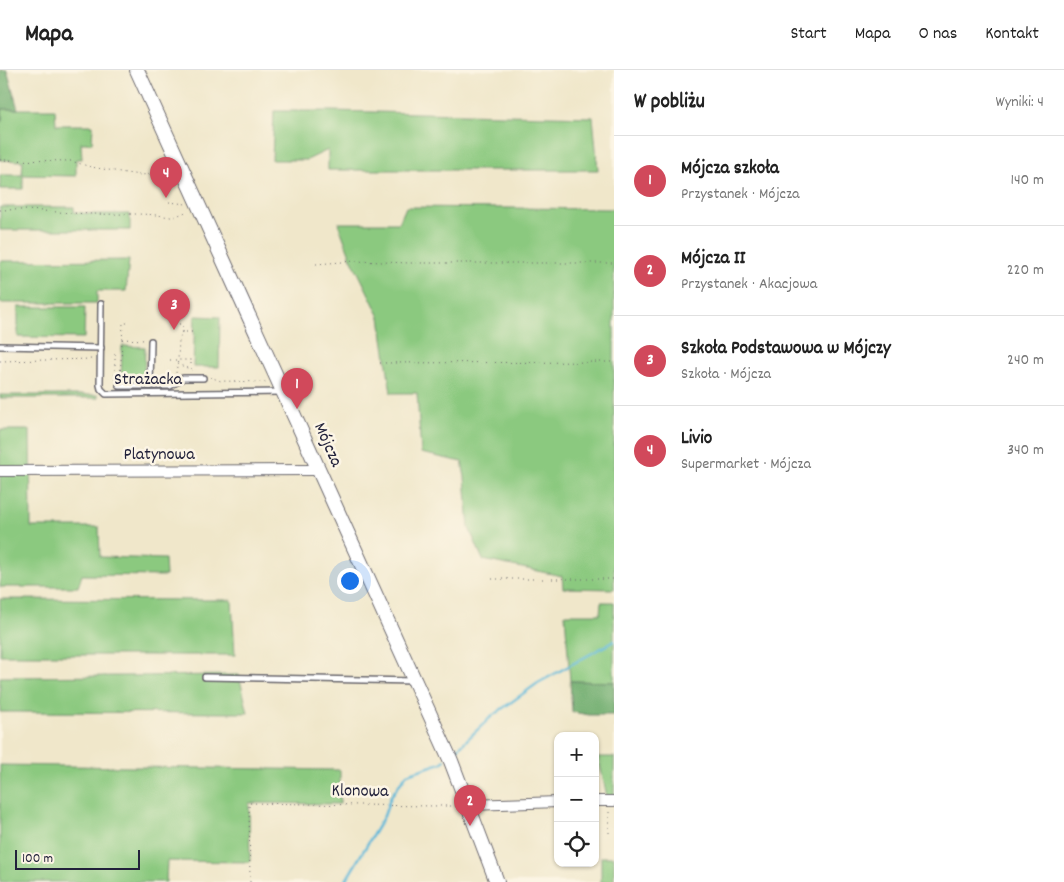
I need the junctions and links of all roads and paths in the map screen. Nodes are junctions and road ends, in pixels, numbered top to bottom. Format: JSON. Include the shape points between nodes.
{"nodes":[{"id":1,"x":137,"y":70,"type":"edge"},
{"id":2,"x":0,"y":160,"type":"edge"},
{"id":3,"x":170,"y":173,"type":"dead end"},
{"id":4,"x":169,"y":202,"type":"dead end"},
{"id":5,"x":195,"y":204,"type":"junction"},
{"id":6,"x":0,"y":210,"type":"edge"},
{"id":7,"x":614,"y":263,"type":"edge"},
{"id":8,"x":316,"y":264,"type":"dead end"},
{"id":9,"x":102,"y":304,"type":"dead end"},
{"id":10,"x":128,"y":323,"type":"dead end"},
{"id":11,"x":174,"y":324,"type":"dead end"},
{"id":12,"x":182,"y":332,"type":"junction"},
{"id":13,"x":194,"y":332,"type":"dead end"},
{"id":14,"x":121,"y":339,"type":"junction"},
{"id":15,"x":151,"y":342,"type":"joint"},
{"id":16,"x":0,"y":346,"type":"edge"},
{"id":17,"x":101,"y":348,"type":"junction"},
{"id":18,"x":115,"y":353,"type":"dead end"},
{"id":19,"x":100,"y":359,"type":"junction"},
{"id":20,"x":0,"y":360,"type":"edge"},
{"id":21,"x":170,"y":360,"type":"dead end"},
{"id":22,"x":178,"y":360,"type":"junction"},
{"id":23,"x":614,"y":362,"type":"edge"},
{"id":24,"x":380,"y":363,"type":"dead end"},
{"id":25,"x":177,"y":364,"type":"junction"},
{"id":26,"x":191,"y":369,"type":"junction"},
{"id":27,"x":204,"y":376,"type":"junction"},
{"id":28,"x":176,"y":378,"type":"dead end"},
{"id":29,"x":272,"y":380,"type":"dead end"},
{"id":30,"x":119,"y":386,"type":"junction"},
{"id":31,"x":150,"y":386,"type":"junction"},
{"id":32,"x":282,"y":392,"type":"junction"},
{"id":33,"x":318,"y":470,"type":"junction"},
{"id":34,"x":0,"y":471,"type":"edge"},
{"id":35,"x":492,"y":579,"type":"dead end"},
{"id":36,"x":614,"y":579,"type":"edge"},
{"id":37,"x":205,"y":677,"type":"dead end"},
{"id":38,"x":414,"y":681,"type":"junction"},
{"id":39,"x":599,"y":801,"type":"edge"},
{"id":40,"x":612,"y":801,"type":"edge"},
{"id":41,"x":554,"y":802,"type":"edge"},
{"id":42,"x":469,"y":805,"type":"junction"},
{"id":43,"x":609,"y":833,"type":"dead end"},
{"id":44,"x":250,"y":882,"type":"edge"},
{"id":45,"x":497,"y":882,"type":"edge"}],
"edges":[{"from":1,"to":5,"type":"street","name":"Mójcza"},
{"from":2,"to":3,"type":"path","via":[[71,162],[126,173]]},
{"from":4,"to":5,"type":"path"},
{"from":5,"to":6,"type":"path","via":[[186,212],[170,217]]},
{"from":5,"to":32,"type":"street","name":"Mójcza"},
{"from":7,"to":8,"type":"path","via":[[355,261]]},
{"from":9,"to":17,"type":"lane","name":"Strażacka"},
{"from":10,"to":14,"type":"path","via":[[123,323]]},
{"from":11,"to":12,"type":"path","via":[[182,324]]},
{"from":12,"to":13,"type":"path"},
{"from":12,"to":22,"type":"path"},
{"from":14,"to":15,"type":"path"},
{"from":14,"to":30,"type":"path"},
{"from":15,"to":31,"type":"lane"},
{"from":16,"to":17,"type":"lane"},
{"from":17,"to":19,"type":"lane","name":"Strażacka"},
{"from":18,"to":30,"type":"path","via":[[115,381]]},
{"from":19,"to":20,"type":"path"},
{"from":19,"to":32,"type":"lane","name":"Strażacka","via":[[101,388],[109,394]]},
{"from":21,"to":22,"type":"path"},
{"from":22,"to":25,"type":"path"},
{"from":22,"to":26,"type":"path","via":[[192,360]]},
{"from":23,"to":24,"type":"path"},
{"from":25,"to":26,"type":"path"},
{"from":25,"to":28,"type":"path"},
{"from":26,"to":27,"type":"path"},
{"from":27,"to":29,"type":"path","via":[[234,382]]},
{"from":27,"to":31,"type":"lane","via":[[183,378],[170,386]]},
{"from":30,"to":31,"type":"lane"},
{"from":32,"to":33,"type":"street","name":"Mójcza"},
{"from":33,"to":34,"type":"street","name":"Platynowa"},
{"from":33,"to":38,"type":"street","name":"Mójcza"},
{"from":35,"to":36,"type":"path"},
{"from":37,"to":38,"type":"lane"},
{"from":38,"to":42,"type":"street","name":"Mójcza"},
{"from":39,"to":40,"type":"street"},
{"from":40,"to":43,"type":"path"},
{"from":41,"to":42,"type":"street"},
{"from":42,"to":44,"type":"path","name":"Klonowa","via":[[390,807],[249,803]]},
{"from":42,"to":45,"type":"street","name":"Mójcza"}]}
